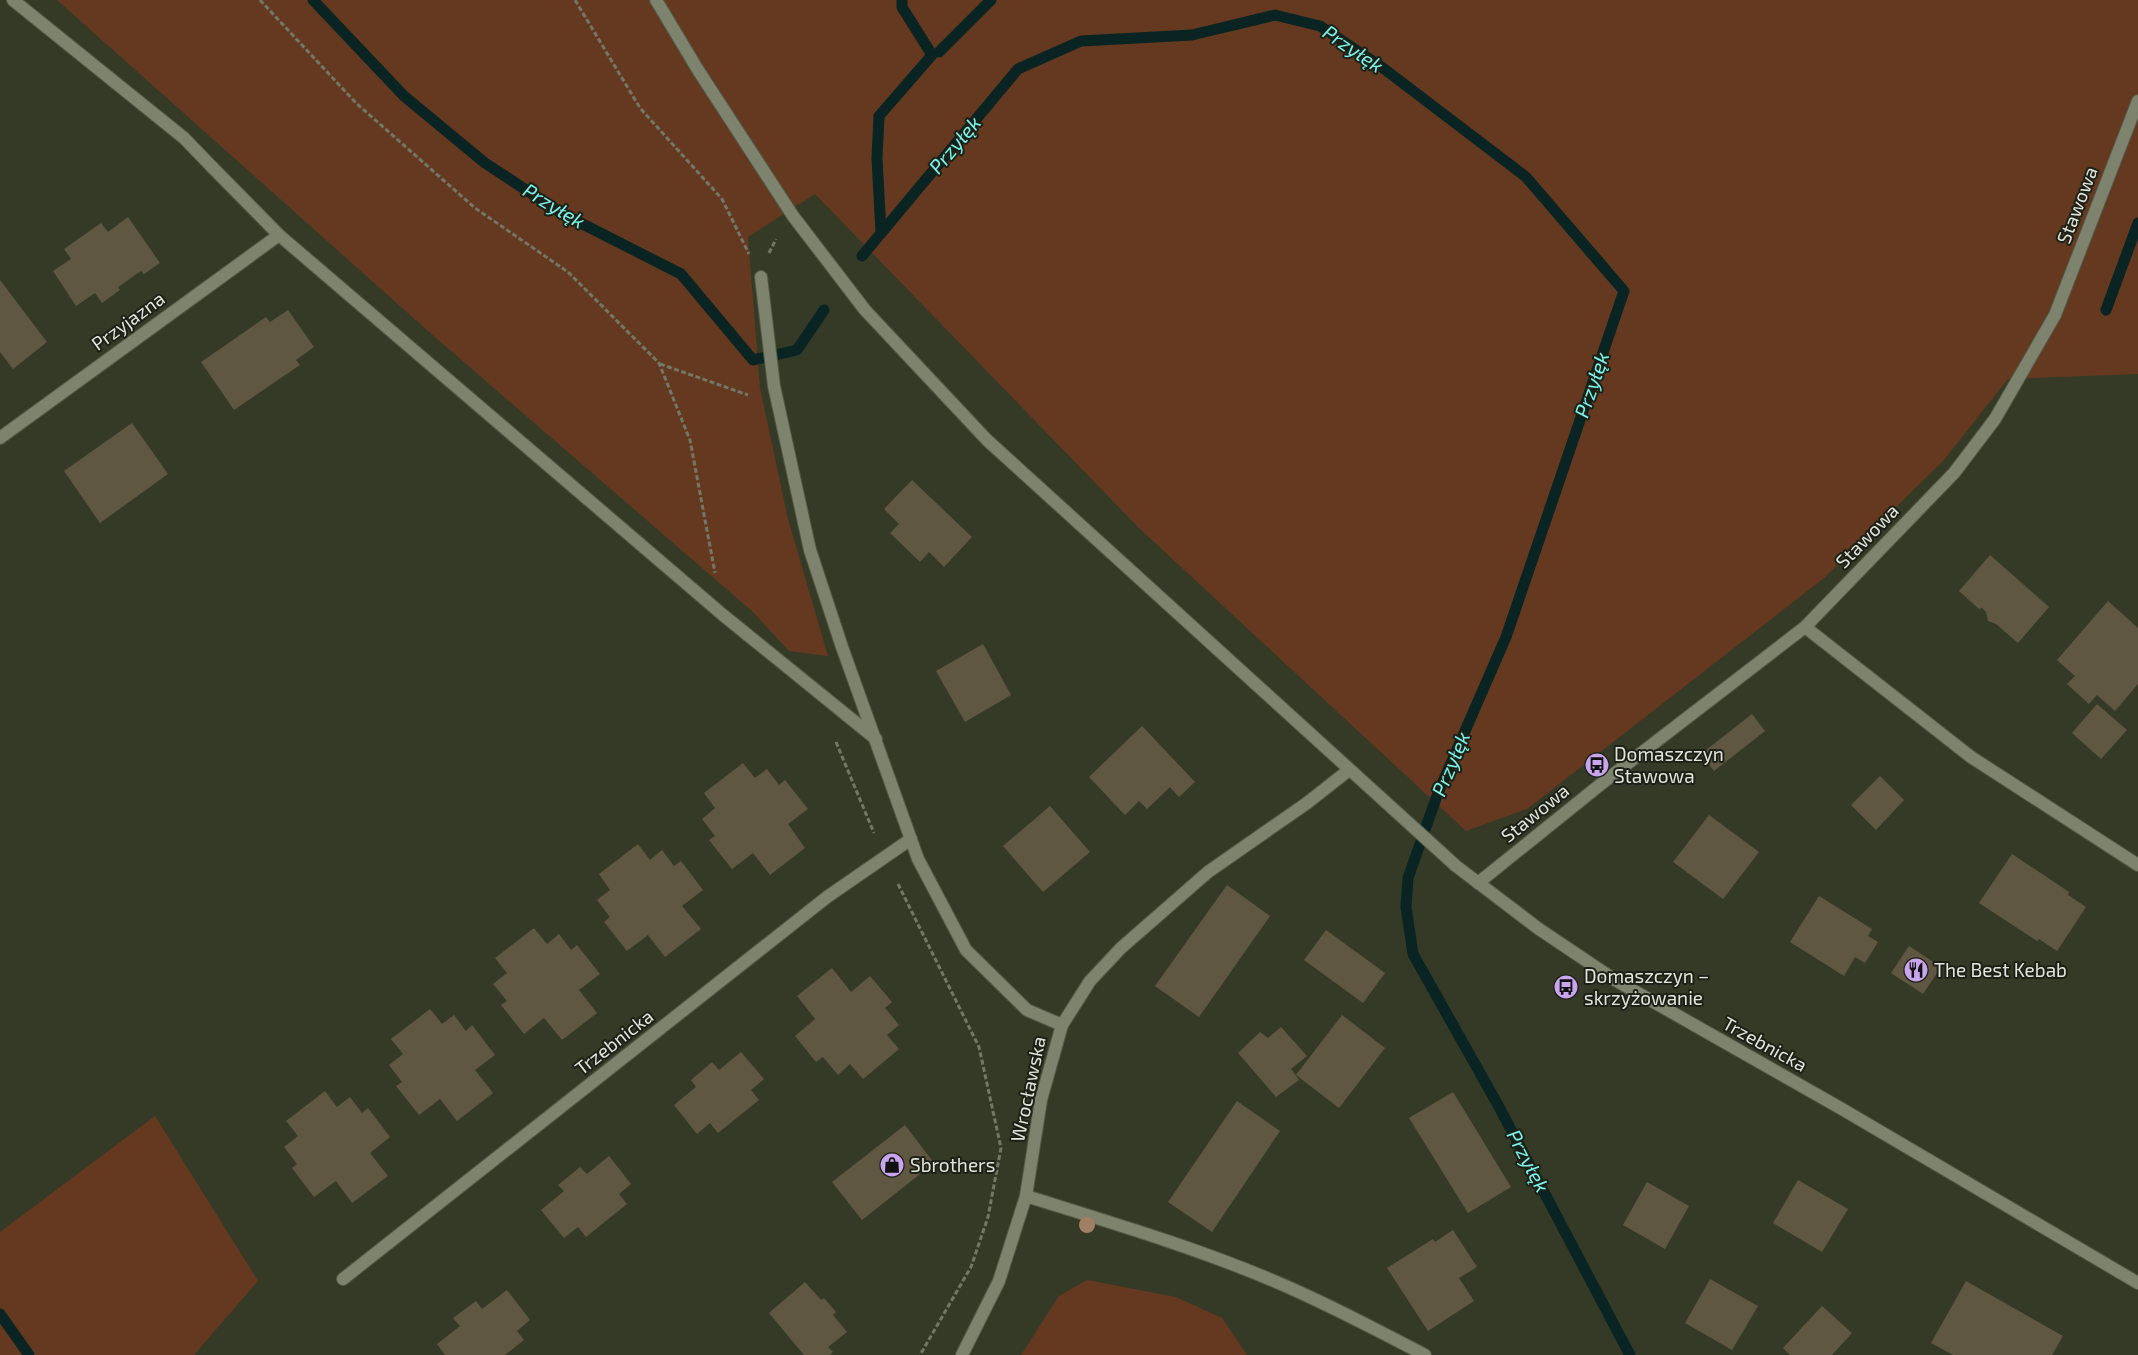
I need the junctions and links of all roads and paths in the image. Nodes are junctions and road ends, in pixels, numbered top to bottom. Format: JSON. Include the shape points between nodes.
{"nodes":[{"id":1,"x":13,"y":0,"type":"edge"},
{"id":2,"x":260,"y":0,"type":"edge"},
{"id":3,"x":575,"y":0,"type":"edge"},
{"id":4,"x":656,"y":0,"type":"edge"},
{"id":5,"x":2138,"y":101,"type":"edge"},
{"id":6,"x":793,"y":216,"type":"junction"},
{"id":7,"x":279,"y":235,"type":"junction"},
{"id":8,"x":760,"y":278,"type":"junction"},
{"id":9,"x":659,"y":363,"type":"junction"},
{"id":10,"x":778,"y":404,"type":"junction"},
{"id":11,"x":0,"y":438,"type":"edge"},
{"id":12,"x":723,"y":615,"type":"junction"},
{"id":13,"x":1805,"y":627,"type":"junction"},
{"id":14,"x":834,"y":704,"type":"junction"},
{"id":15,"x":876,"y":738,"type":"junction"},
{"id":16,"x":1349,"y":770,"type":"junction"},
{"id":17,"x":911,"y":839,"type":"junction"},
{"id":18,"x":884,"y":856,"type":"junction"},
{"id":19,"x":2138,"y":865,"type":"edge"},
{"id":20,"x":1478,"y":883,"type":"junction"},
{"id":21,"x":1062,"y":1025,"type":"junction"},
{"id":22,"x":1026,"y":1196,"type":"junction"},
{"id":23,"x":343,"y":1279,"type":"dead end"},
{"id":24,"x":2138,"y":1283,"type":"edge"},
{"id":25,"x":920,"y":1355,"type":"edge"},
{"id":26,"x":962,"y":1355,"type":"edge"},
{"id":27,"x":1425,"y":1355,"type":"edge"}],
"edges":[{"from":1,"to":7,"type":"street","via":[[184,138]]},
{"from":2,"to":9,"type":"path","via":[[356,103],[475,208],[568,272]]},
{"from":3,"to":8,"type":"path","via":[[640,108],[722,199]]},
{"from":4,"to":6,"type":"street","name":"Trzebnicka"},
{"from":5,"to":13,"type":"street","name":"Stawowa","via":[[2055,315],[1995,419],[1954,473]]},
{"from":6,"to":8,"type":"path","via":[[772,244]]},
{"from":6,"to":16,"type":"street","name":"Trzebnicka","via":[[864,310],[987,440]]},
{"from":7,"to":11,"type":"street","name":"Przyjazna"},
{"from":7,"to":12,"type":"street"},
{"from":8,"to":10,"type":"street"},
{"from":9,"to":10,"type":"path","via":[[738,393]]},
{"from":9,"to":12,"type":"path","via":[[690,440]]},
{"from":10,"to":15,"type":"street","via":[[810,550]]},
{"from":12,"to":14,"type":"street"},
{"from":13,"to":19,"type":"street","via":[[1972,756]]},
{"from":13,"to":20,"type":"street","name":"Stawowa"},
{"from":14,"to":15,"type":"street"},
{"from":14,"to":18,"type":"path","via":[[836,746]]},
{"from":15,"to":17,"type":"street"},
{"from":16,"to":20,"type":"street","name":"Trzebnicka"},
{"from":16,"to":21,"type":"street","name":"Wrocławska","via":[[1208,872],[1120,948],[1090,982]]},
{"from":17,"to":18,"type":"street","name":"Trzebnicka"},
{"from":17,"to":21,"type":"street","via":[[966,950],[1027,1010]]},
{"from":18,"to":23,"type":"street","name":"Trzebnicka","via":[[827,897]]},
{"from":18,"to":25,"type":"path","via":[[979,1047],[1001,1148],[988,1217],[970,1267]]},
{"from":20,"to":24,"type":"street","name":"Trzebnicka","via":[[1615,980]]},
{"from":21,"to":22,"type":"street","name":"Wrocławska","via":[[1041,1100]]},
{"from":22,"to":26,"type":"street","name":"Wrocławska","via":[[999,1281]]},
{"from":22,"to":27,"type":"street","via":[[1162,1239],[1273,1280]]}]}
